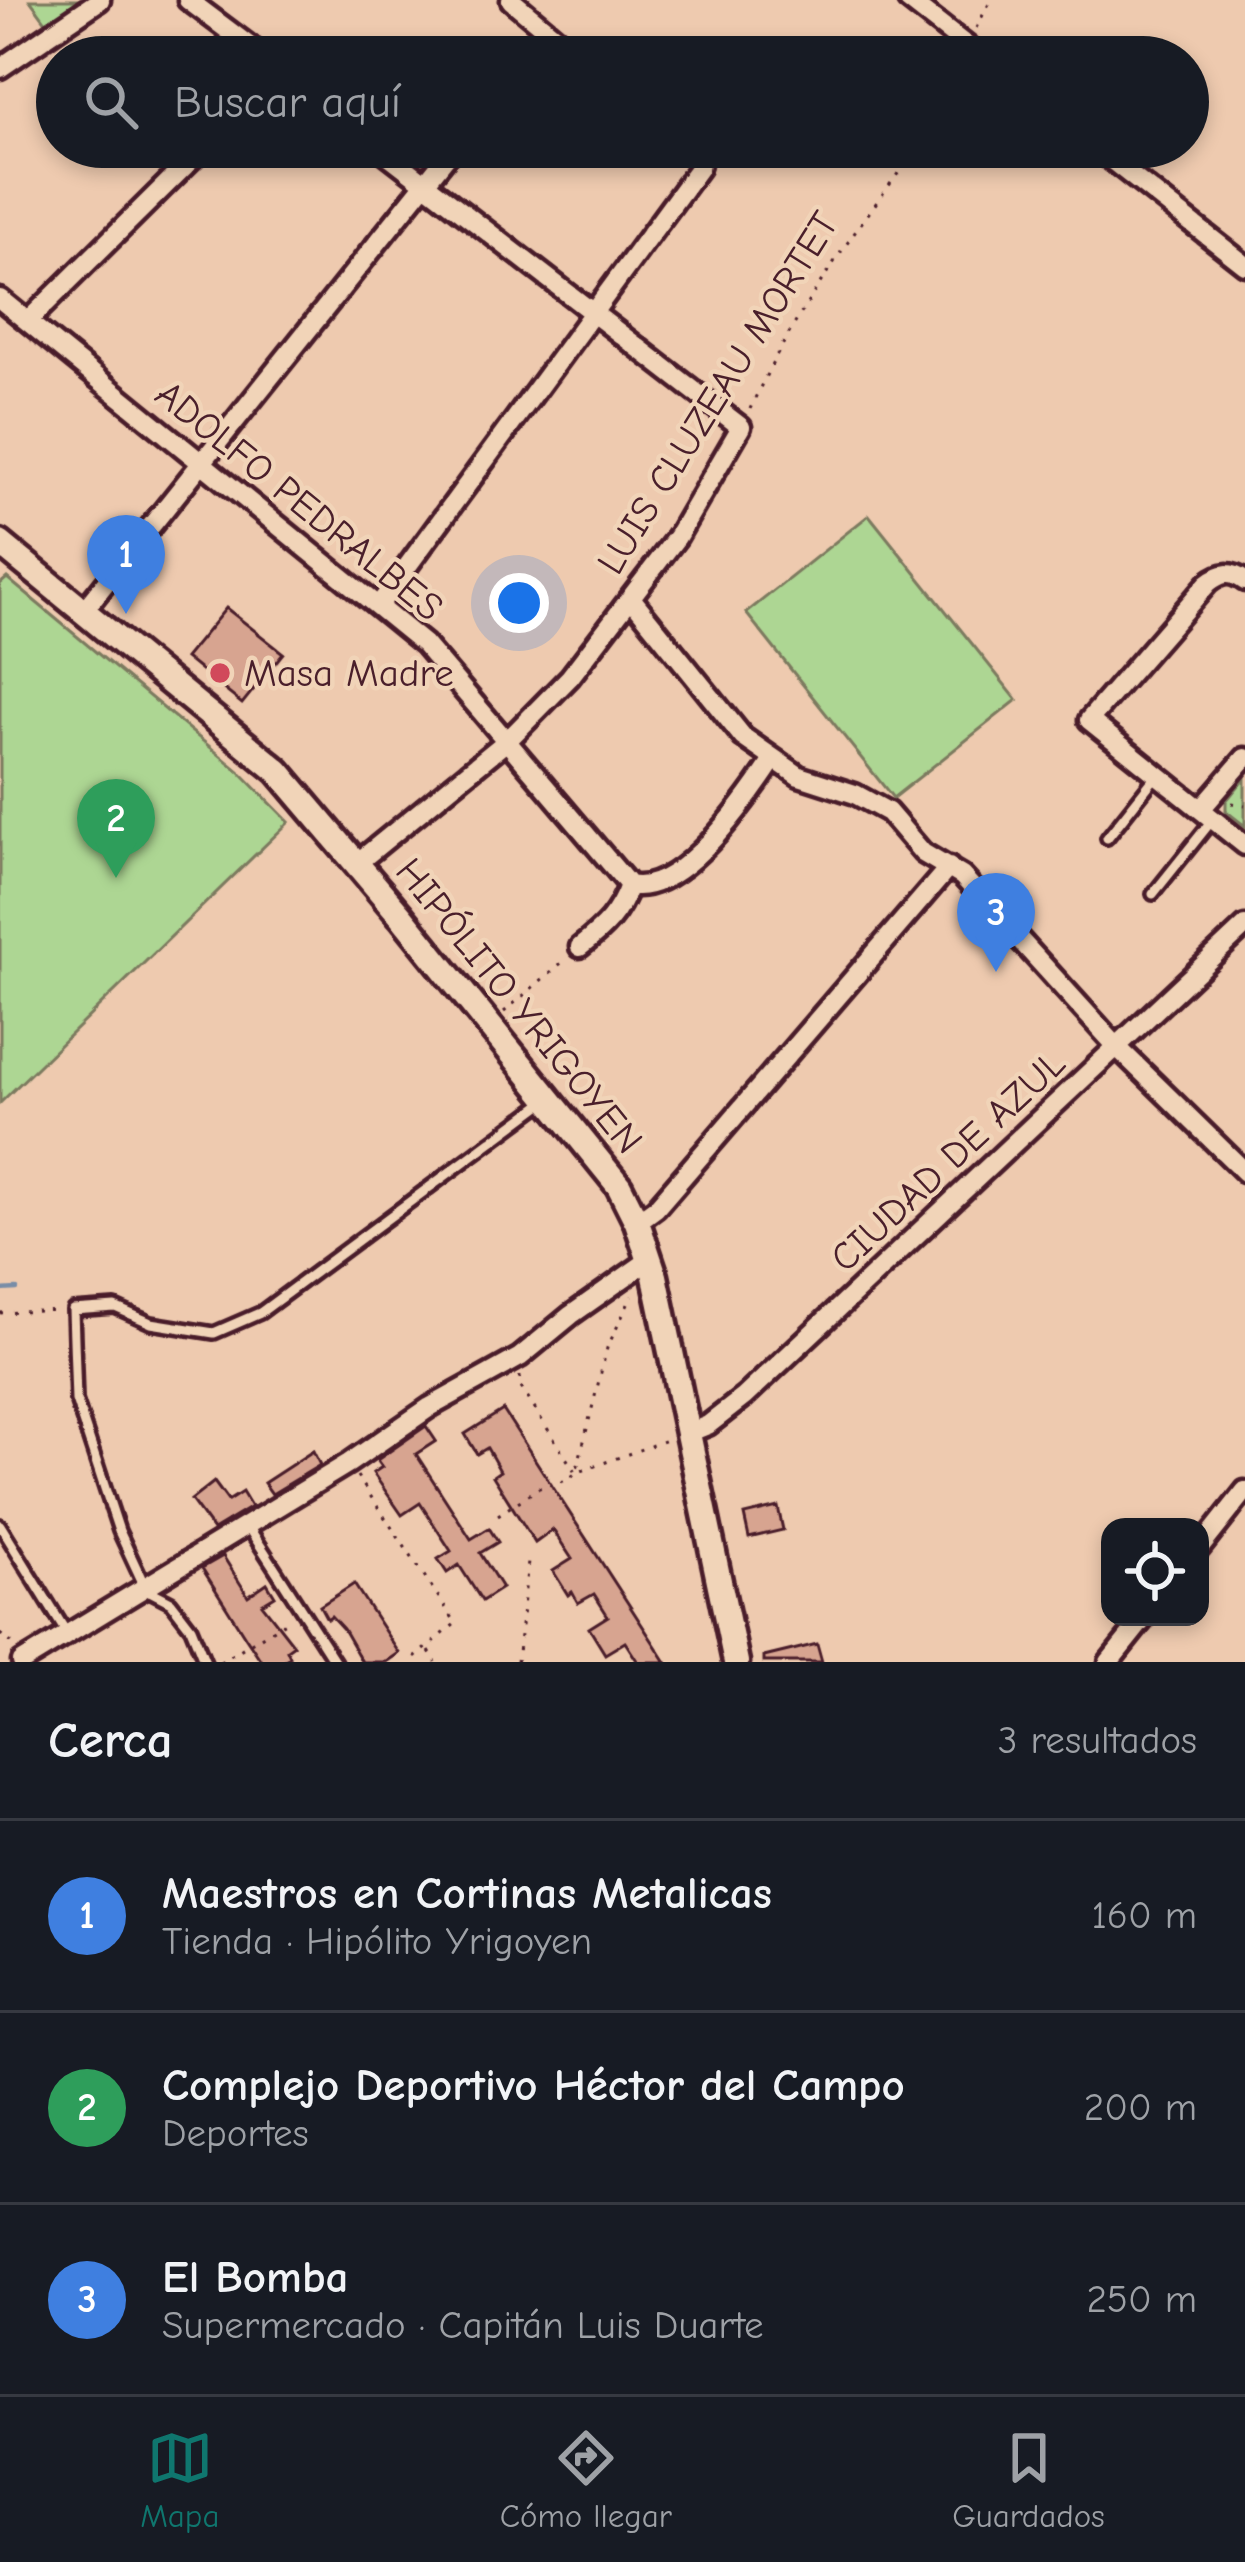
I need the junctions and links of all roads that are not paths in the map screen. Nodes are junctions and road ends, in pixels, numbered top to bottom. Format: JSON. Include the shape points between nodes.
{"nodes":[{"id":1,"x":100,"y":0,"type":"edge"},
{"id":2,"x":188,"y":0,"type":"edge"},
{"id":3,"x":511,"y":0,"type":"edge"},
{"id":4,"x":908,"y":0,"type":"edge"},
{"id":5,"x":546,"y":31,"type":"junction"},
{"id":6,"x":47,"y":36,"type":"edge"},
{"id":7,"x":236,"y":36,"type":"edge"},
{"id":8,"x":542,"y":36,"type":"edge"},
{"id":9,"x":552,"y":36,"type":"edge"},
{"id":10,"x":954,"y":36,"type":"edge"},
{"id":11,"x":36,"y":44,"type":"edge"},
{"id":12,"x":0,"y":68,"type":"edge"},
{"id":13,"x":183,"y":168,"type":"edge"},
{"id":14,"x":404,"y":168,"type":"edge"},
{"id":15,"x":437,"y":168,"type":"edge"},
{"id":16,"x":699,"y":168,"type":"edge"},
{"id":17,"x":1122,"y":168,"type":"edge"},
{"id":18,"x":424,"y":184,"type":"junction"},
{"id":19,"x":1245,"y":265,"type":"edge"},
{"id":20,"x":0,"y":299,"type":"edge"},
{"id":21,"x":594,"y":311,"type":"junction"},
{"id":22,"x":28,"y":321,"type":"junction"},
{"id":23,"x":204,"y":464,"type":"junction"},
{"id":24,"x":0,"y":543,"type":"edge"},
{"id":25,"x":1245,"y":581,"type":"edge"},
{"id":26,"x":631,"y":598,"type":"junction"},
{"id":27,"x":379,"y":605,"type":"junction"},
{"id":28,"x":84,"y":610,"type":"junction"},
{"id":29,"x":508,"y":740,"type":"junction"},
{"id":30,"x":1245,"y":758,"type":"edge"},
{"id":31,"x":773,"y":760,"type":"junction"},
{"id":32,"x":1157,"y":775,"type":"junction"},
{"id":33,"x":1207,"y":814,"type":"junction"},
{"id":34,"x":1107,"y":838,"type":"dead end"},
{"id":35,"x":1245,"y":845,"type":"edge"},
{"id":36,"x":357,"y":862,"type":"junction"},
{"id":37,"x":949,"y":867,"type":"junction"},
{"id":38,"x":629,"y":885,"type":"junction"},
{"id":39,"x":1153,"y":894,"type":"dead end"},
{"id":40,"x":1245,"y":926,"type":"edge"},
{"id":41,"x":580,"y":947,"type":"road end"},
{"id":42,"x":1118,"y":1048,"type":"junction"},
{"id":43,"x":550,"y":1098,"type":"junction"},
{"id":44,"x":1245,"y":1172,"type":"edge"},
{"id":45,"x":637,"y":1222,"type":"junction"},
{"id":46,"x":642,"y":1265,"type":"junction"},
{"id":47,"x":688,"y":1433,"type":"junction"},
{"id":48,"x":1245,"y":1492,"type":"edge"},
{"id":49,"x":0,"y":1525,"type":"edge"},
{"id":50,"x":247,"y":1526,"type":"junction"},
{"id":51,"x":1209,"y":1537,"type":"edge"},
{"id":52,"x":146,"y":1588,"type":"junction"},
{"id":53,"x":1138,"y":1626,"type":"edge"},
{"id":54,"x":68,"y":1636,"type":"junction"},
{"id":55,"x":22,"y":1662,"type":"edge"},
{"id":56,"x":206,"y":1662,"type":"edge"},
{"id":57,"x":335,"y":1662,"type":"edge"},
{"id":58,"x":736,"y":1662,"type":"edge"},
{"id":59,"x":1109,"y":1662,"type":"edge"}],
"edges":[{"from":1,"to":6,"type":"street"},
{"from":2,"to":7,"type":"street"},
{"from":3,"to":5,"type":"street"},
{"from":4,"to":10,"type":"street"},
{"from":5,"to":8,"type":"street"},
{"from":5,"to":9,"type":"street"},
{"from":11,"to":12,"type":"street"},
{"from":13,"to":22,"type":"street"},
{"from":14,"to":18,"type":"street"},
{"from":15,"to":18,"type":"street"},
{"from":16,"to":21,"type":"street"},
{"from":17,"to":19,"type":"street"},
{"from":18,"to":21,"type":"street"},
{"from":18,"to":23,"type":"street"},
{"from":20,"to":22,"type":"street","name":"ADOLFO PEDRALBES"},
{"from":21,"to":26,"type":"street","name":"LUIS CLUZEAU MORTET","via":[[741,427]]},
{"from":21,"to":27,"type":"street"},
{"from":22,"to":23,"type":"street","name":"ADOLFO PEDRALBES"},
{"from":23,"to":27,"type":"street","name":"ADOLFO PEDRALBES"},
{"from":23,"to":28,"type":"street"},
{"from":24,"to":28,"type":"street","name":"HIPÓLITO YRIGOYEN"},
{"from":25,"to":32,"type":"street","via":[[1220,574],[1089,721]]},
{"from":26,"to":29,"type":"street","name":"LUIS CLUZEAU MORTET"},
{"from":26,"to":31,"type":"street","via":[[743,736]]},
{"from":27,"to":29,"type":"street","name":"ADOLFO PEDRALBES"},
{"from":28,"to":36,"type":"street","name":"HIPÓLITO YRIGOYEN","via":[[256,749]]},
{"from":29,"to":36,"type":"street","name":"LUIS CLUZEAU MORTET"},
{"from":29,"to":38,"type":"street","name":"ADOLFO PEDRALBES"},
{"from":30,"to":33,"type":"street"},
{"from":31,"to":37,"type":"street","via":[[873,801],[923,853]]},
{"from":31,"to":38,"type":"street","via":[[696,854],[653,886]]},
{"from":32,"to":33,"type":"street"},
{"from":32,"to":34,"type":"lane"},
{"from":33,"to":35,"type":"street"},
{"from":33,"to":39,"type":"lane"},
{"from":36,"to":43,"type":"street","name":"HIPÓLITO YRIGOYEN"},
{"from":37,"to":42,"type":"street"},
{"from":37,"to":45,"type":"street"},
{"from":38,"to":41,"type":"street","via":[[609,924]]},
{"from":40,"to":42,"type":"street","name":"CIUDAD DE AZUL"},
{"from":42,"to":44,"type":"street"},
{"from":42,"to":47,"type":"street","name":"CIUDAD DE AZUL","via":[[744,1397]]},
{"from":43,"to":45,"type":"street","name":"HIPÓLITO YRIGOYEN"},
{"from":43,"to":52,"type":"lane","via":[[260,1313],[214,1333],[151,1323],[115,1307],[73,1310],[76,1400]]},
{"from":45,"to":46,"type":"street","name":"HIPÓLITO YRIGOYEN"},
{"from":46,"to":47,"type":"street","name":"HIPÓLITO YRIGOYEN"},
{"from":46,"to":50,"type":"street","via":[[520,1357]]},
{"from":47,"to":58,"type":"street","name":"HIPÓLITO YRIGOYEN"},
{"from":48,"to":51,"type":"street"},
{"from":49,"to":54,"type":"lane"},
{"from":50,"to":52,"type":"street"},
{"from":50,"to":57,"type":"lane"},
{"from":52,"to":54,"type":"street"},
{"from":52,"to":56,"type":"lane","via":[[171,1602]]},
{"from":53,"to":59,"type":"street"},
{"from":54,"to":55,"type":"street"}]}
